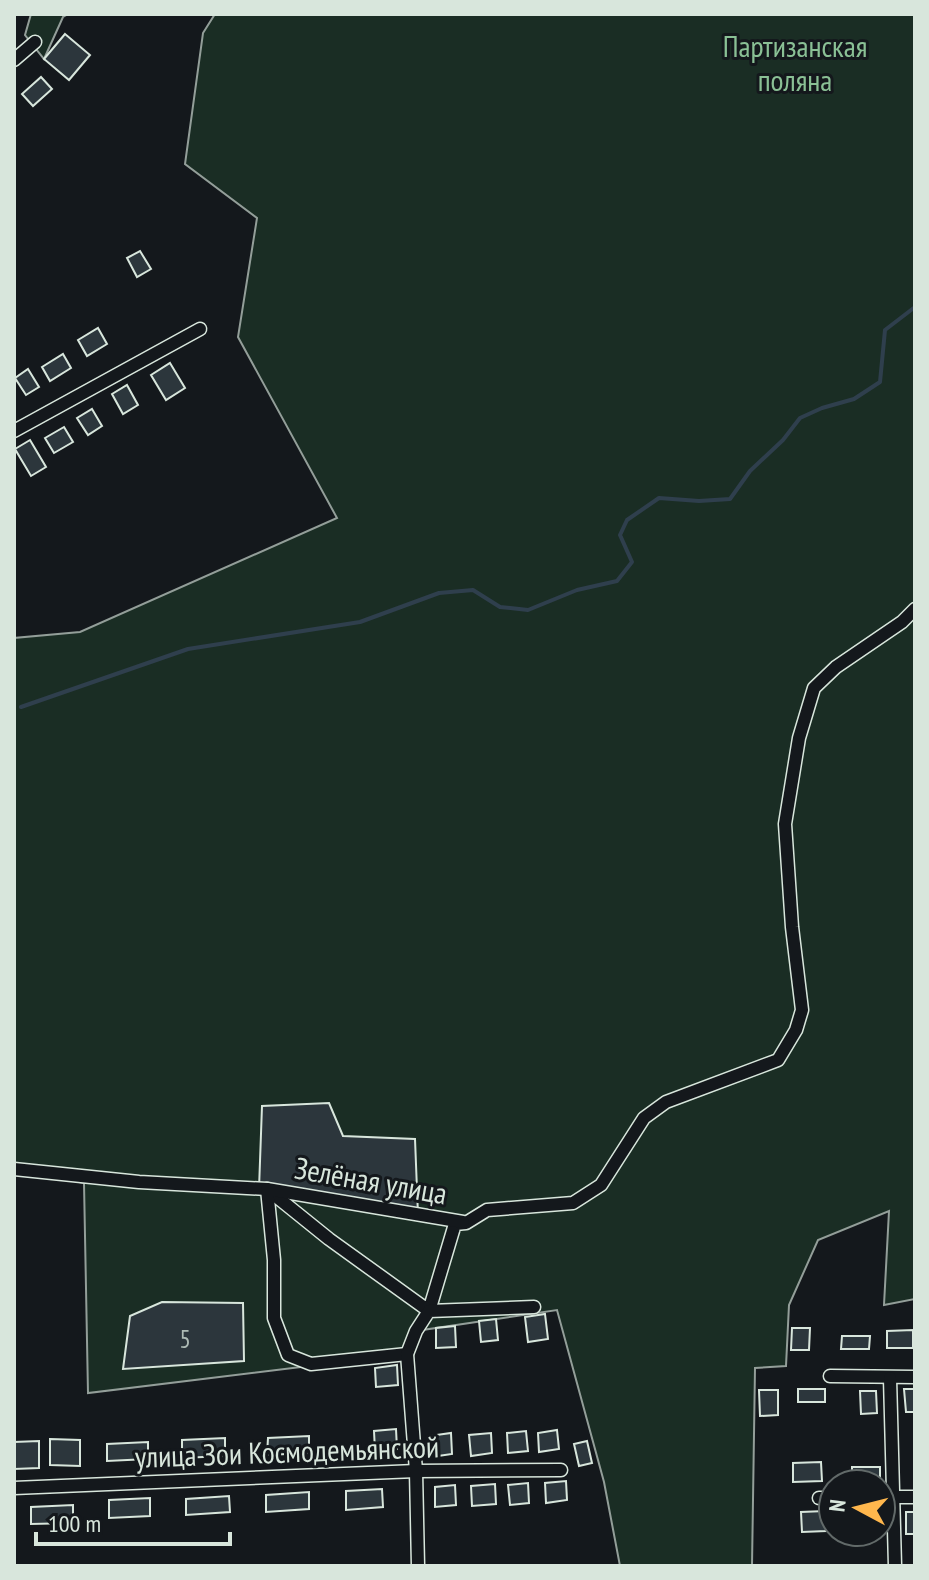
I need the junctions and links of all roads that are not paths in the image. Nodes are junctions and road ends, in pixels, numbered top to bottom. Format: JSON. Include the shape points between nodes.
{"nodes":[{"id":1,"x":35,"y":42,"type":"dead end"},
{"id":2,"x":14,"y":60,"type":"edge"},
{"id":3,"x":200,"y":329,"type":"dead end"},
{"id":4,"x":14,"y":431,"type":"edge"},
{"id":5,"x":915,"y":609,"type":"edge"},
{"id":6,"x":14,"y":1169,"type":"edge"},
{"id":7,"x":267,"y":1189,"type":"junction"},
{"id":8,"x":466,"y":1223,"type":"junction"},
{"id":9,"x":534,"y":1307,"type":"dead end"},
{"id":10,"x":429,"y":1311,"type":"junction"},
{"id":11,"x":407,"y":1354,"type":"junction"},
{"id":12,"x":830,"y":1376,"type":"dead end"},
{"id":13,"x":915,"y":1377,"type":"edge"},
{"id":14,"x":890,"y":1378,"type":"junction"},
{"id":15,"x":888,"y":1468,"type":"edge"},
{"id":16,"x":561,"y":1470,"type":"dead end"},
{"id":17,"x":416,"y":1471,"type":"junction"},
{"id":18,"x":14,"y":1488,"type":"edge"},
{"id":19,"x":418,"y":1566,"type":"edge"}],
"edges":[{"from":1,"to":2,"type":"street"},
{"from":3,"to":4,"type":"street"},
{"from":5,"to":8,"type":"street","via":[[814,688],[799,738],[785,824],[802,1010],[778,1060],[666,1102],[644,1118],[601,1185],[573,1203],[487,1210]]},
{"from":6,"to":7,"type":"street","name":"Зелёная улица"},
{"from":7,"to":8,"type":"street","name":"Зелёная улица"},
{"from":7,"to":10,"type":"street"},
{"from":7,"to":11,"type":"street","via":[[274,1318],[288,1355],[311,1364]]},
{"from":8,"to":10,"type":"street","via":[[455,1224]]},
{"from":9,"to":10,"type":"street"},
{"from":10,"to":11,"type":"street"},
{"from":11,"to":17,"type":"street"},
{"from":12,"to":14,"type":"street"},
{"from":13,"to":14,"type":"street"},
{"from":14,"to":15,"type":"street"},
{"from":16,"to":17,"type":"street","name":"улица Зои Космодемьянской"},
{"from":17,"to":18,"type":"street","name":"улица Зои Космодемьянской"},
{"from":17,"to":19,"type":"street"}]}
